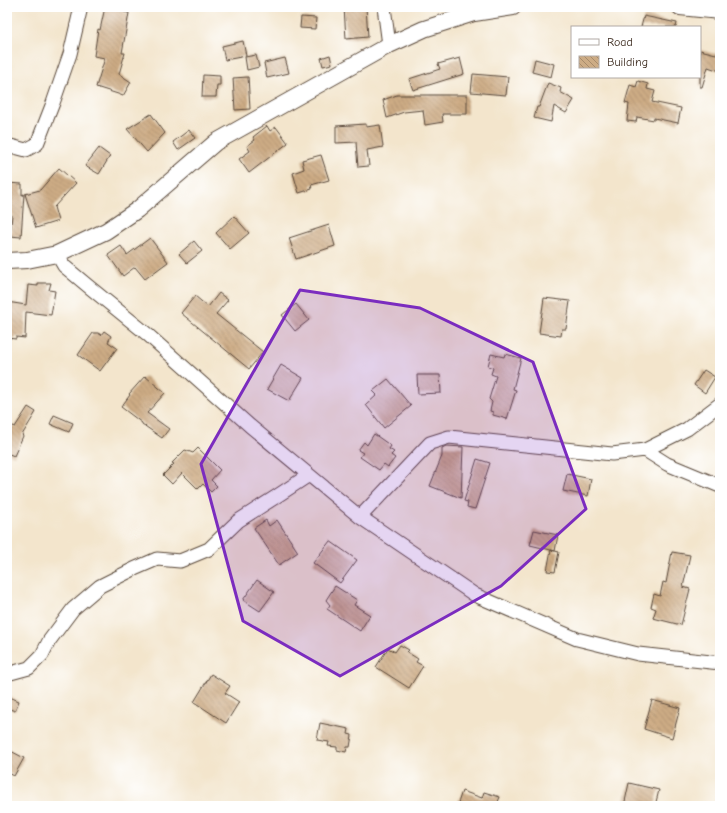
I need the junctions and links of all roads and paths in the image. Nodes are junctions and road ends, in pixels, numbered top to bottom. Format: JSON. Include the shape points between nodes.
{"nodes":[{"id":1,"x":81,"y":7,"type":"edge"},
{"id":2,"x":384,"y":7,"type":"edge"},
{"id":3,"x":513,"y":7,"type":"edge"},
{"id":4,"x":680,"y":7,"type":"edge"},
{"id":5,"x":720,"y":11,"type":"edge"},
{"id":6,"x":389,"y":44,"type":"junction"},
{"id":7,"x":7,"y":145,"type":"edge"},
{"id":8,"x":57,"y":254,"type":"junction"},
{"id":9,"x":7,"y":261,"type":"edge"},
{"id":10,"x":720,"y":404,"type":"edge"},
{"id":11,"x":645,"y":450,"type":"junction"},
{"id":12,"x":309,"y":475,"type":"junction"},
{"id":13,"x":720,"y":486,"type":"edge"},
{"id":14,"x":360,"y":517,"type":"junction"},
{"id":15,"x":720,"y":663,"type":"edge"},
{"id":16,"x":7,"y":674,"type":"edge"}],
"edges":[{"from":1,"to":7,"type":"street","via":[[70,54],[37,144],[26,150]]},
{"from":2,"to":6,"type":"street"},
{"from":3,"to":6,"type":"street","via":[[474,14],[424,29]]},
{"from":4,"to":5,"type":"street"},
{"from":6,"to":8,"type":"street","via":[[216,142],[137,210],[106,231]]},
{"from":8,"to":9,"type":"street"},
{"from":8,"to":12,"type":"street","via":[[64,266],[147,334]]},
{"from":10,"to":11,"type":"street","via":[[687,429]]},
{"from":11,"to":13,"type":"street","via":[[667,464]]},
{"from":11,"to":14,"type":"street","via":[[612,454],[449,437],[430,443]]},
{"from":12,"to":14,"type":"street"},
{"from":12,"to":16,"type":"street","via":[[238,521],[209,549],[180,561],[157,559],[100,586],[73,609],[49,641],[42,655],[29,668]]},
{"from":14,"to":15,"type":"street","via":[[475,596],[577,639],[638,654]]}]}
